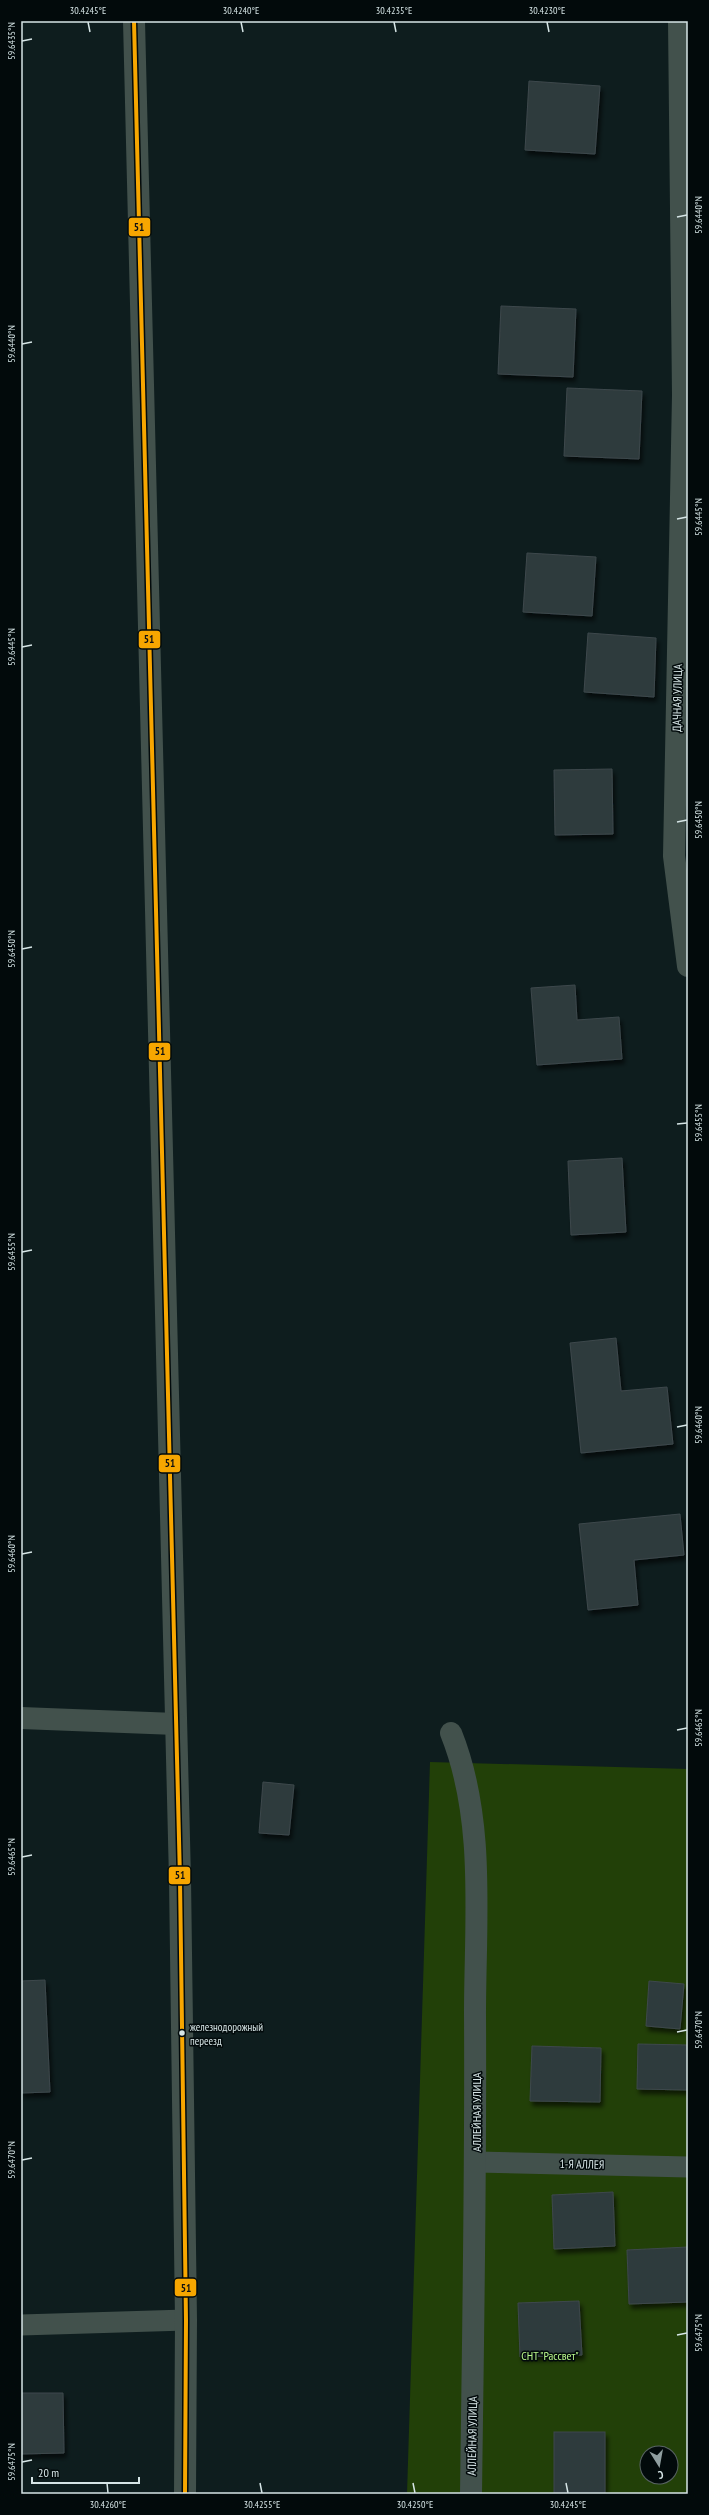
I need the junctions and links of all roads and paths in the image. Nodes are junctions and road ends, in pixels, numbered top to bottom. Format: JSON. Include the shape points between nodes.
{"nodes":[{"id":1,"x":134,"y":21,"type":"edge"},
{"id":2,"x":679,"y":21,"type":"edge"},
{"id":3,"x":688,"y":966,"type":"edge"},
{"id":4,"x":21,"y":1718,"type":"edge"},
{"id":5,"x":176,"y":1724,"type":"junction"},
{"id":6,"x":450,"y":1732,"type":"dead end"},
{"id":7,"x":476,"y":2162,"type":"junction"},
{"id":8,"x":688,"y":2167,"type":"edge"},
{"id":9,"x":186,"y":2320,"type":"junction"},
{"id":10,"x":21,"y":2325,"type":"edge"},
{"id":11,"x":184,"y":2494,"type":"edge"},
{"id":12,"x":471,"y":2494,"type":"edge"}],
"edges":[{"from":1,"to":5,"type":"street"},
{"from":2,"to":3,"type":"street","name":"ДАЧНАЯ УЛИЦА","via":[[682,395],[674,856]]},
{"from":4,"to":5,"type":"street"},
{"from":5,"to":9,"type":"street"},
{"from":6,"to":7,"type":"street","name":"АЛЛЕЙНАЯ УЛИЦА","via":[[463,1763],[475,1830]]},
{"from":7,"to":8,"type":"lane","name":"1-Я АЛЛЕЯ"},
{"from":7,"to":12,"type":"street","name":"АЛЛЕЙНАЯ УЛИЦА"},
{"from":9,"to":10,"type":"lane"},
{"from":9,"to":11,"type":"street"}]}
